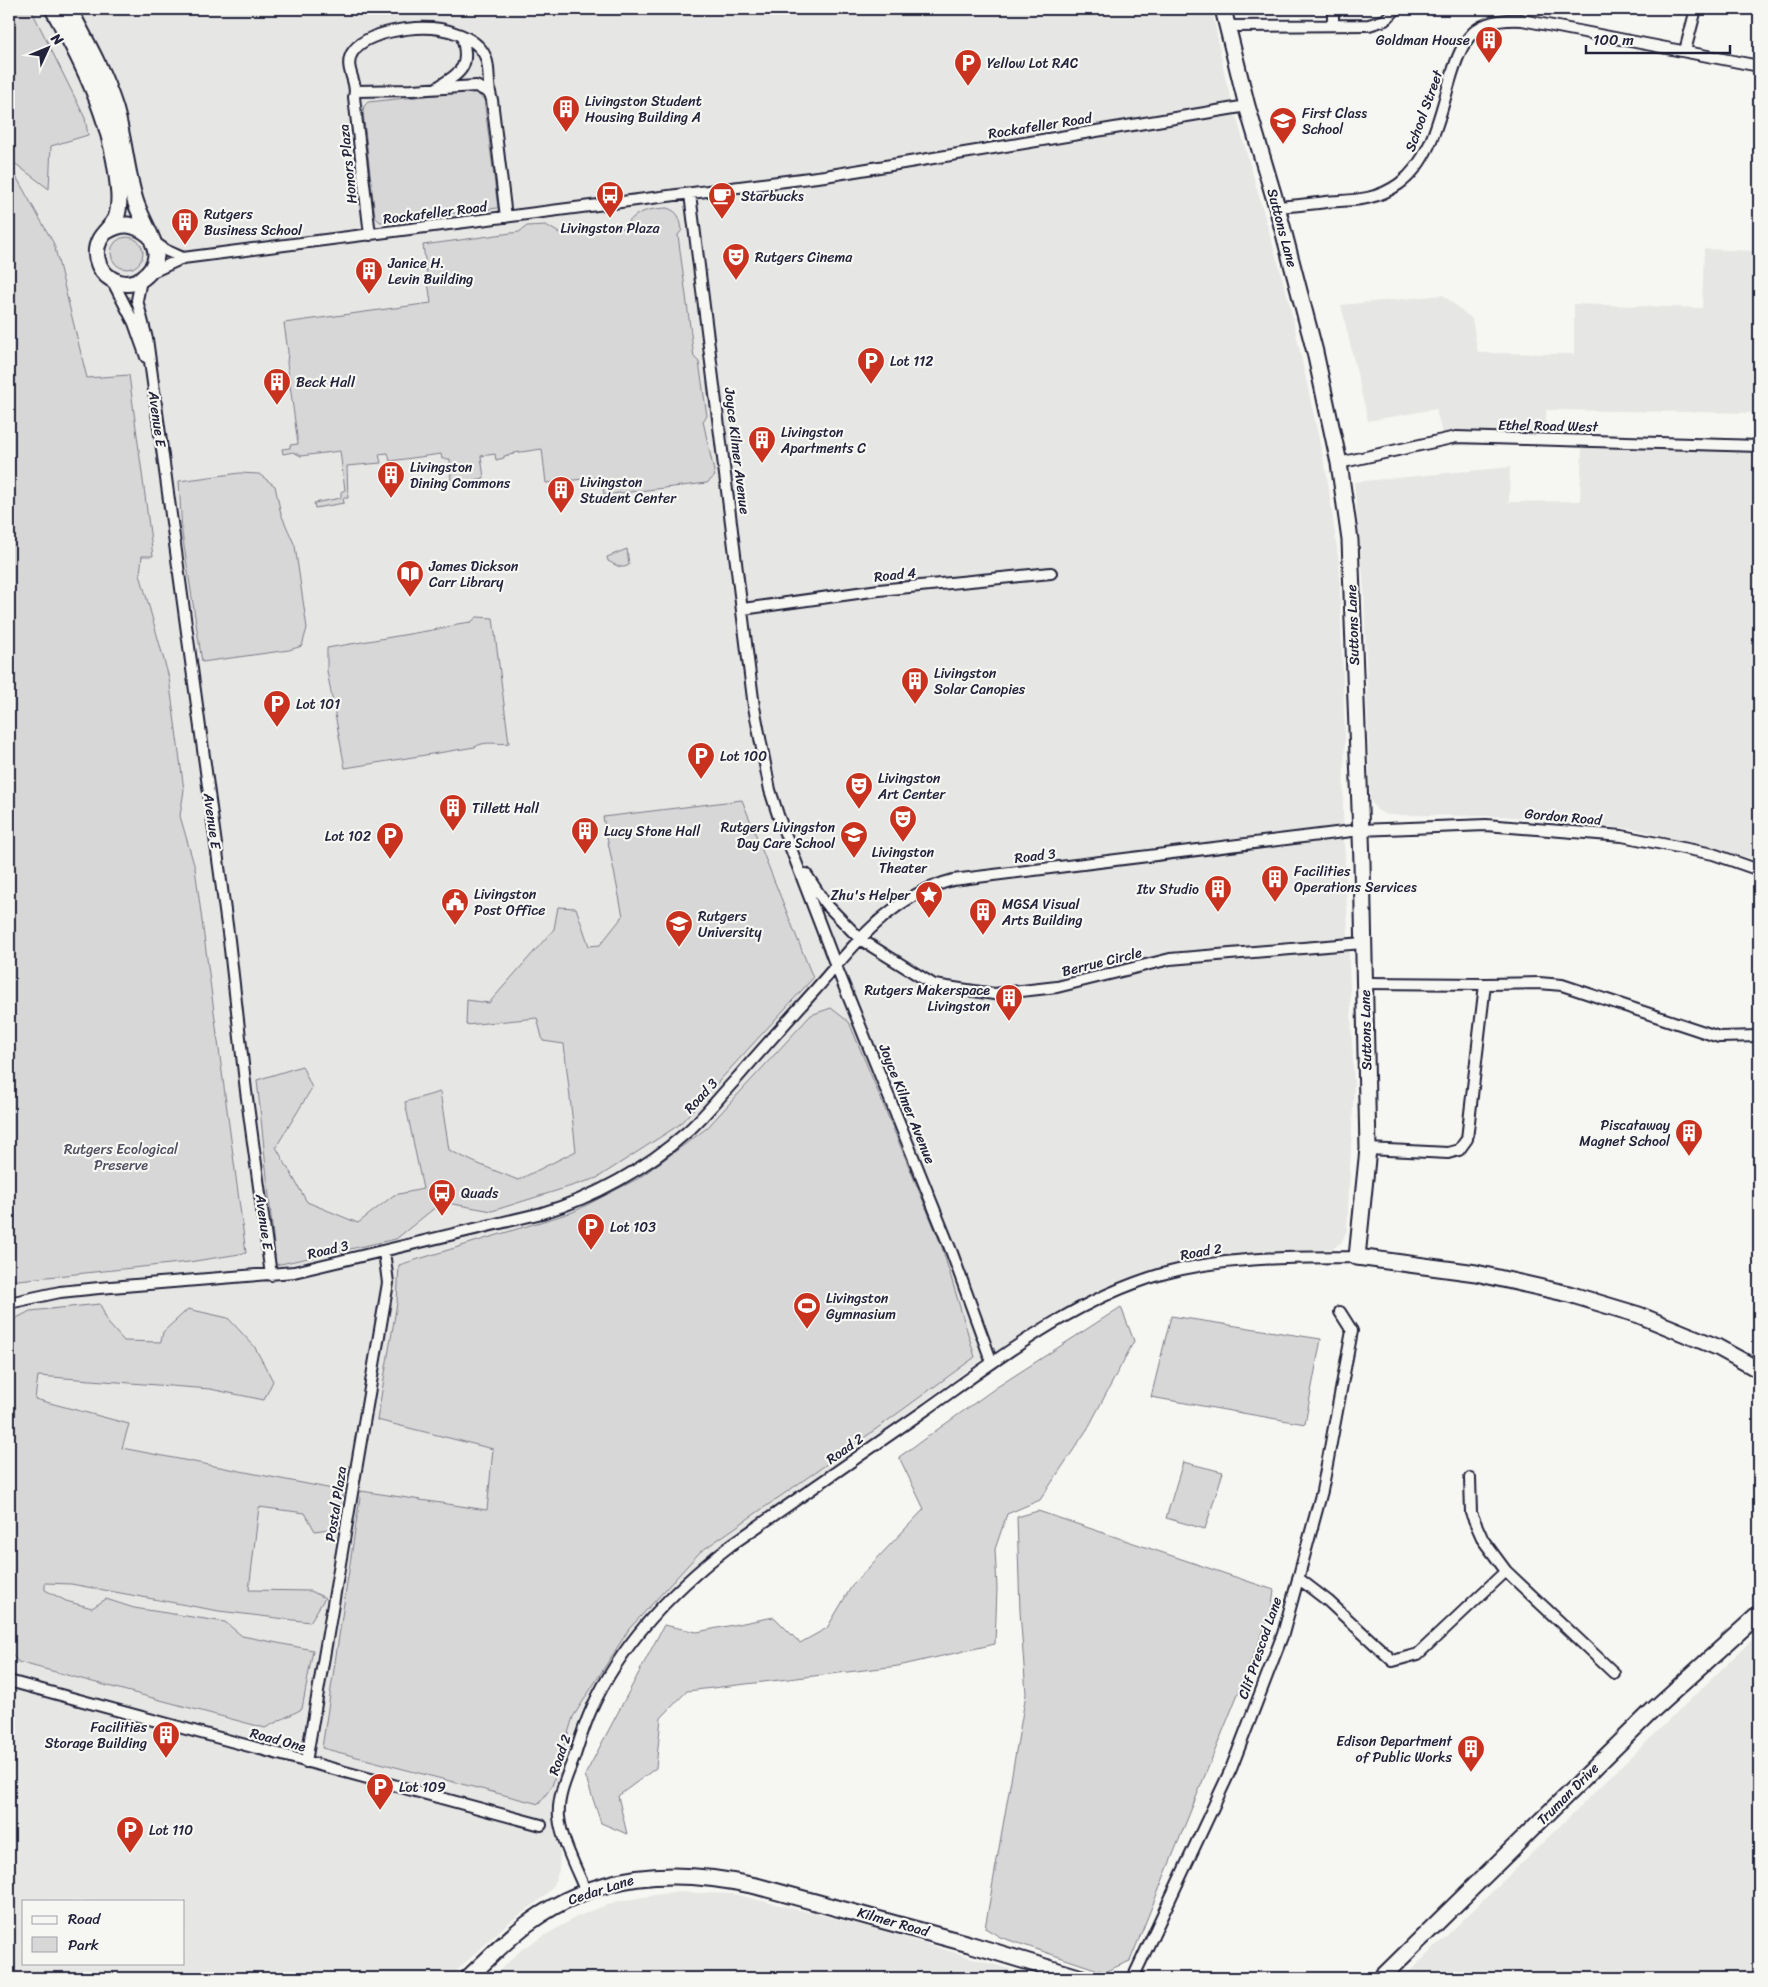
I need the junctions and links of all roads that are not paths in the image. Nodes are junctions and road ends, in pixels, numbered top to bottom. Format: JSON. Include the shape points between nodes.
{"nodes":[{"id":1,"x":53,"y":9,"type":"edge"},
{"id":2,"x":69,"y":9,"type":"edge"},
{"id":3,"x":1223,"y":9,"type":"edge"},
{"id":4,"x":1333,"y":9,"type":"edge"},
{"id":5,"x":1396,"y":9,"type":"edge"},
{"id":6,"x":1696,"y":9,"type":"edge"},
{"id":7,"x":1333,"y":25,"type":"junction"},
{"id":8,"x":1226,"y":26,"type":"junction"},
{"id":9,"x":462,"y":36,"type":"junction"},
{"id":10,"x":1687,"y":52,"type":"junction"},
{"id":11,"x":1759,"y":66,"type":"edge"},
{"id":12,"x":436,"y":89,"type":"junction"},
{"id":13,"x":356,"y":91,"type":"junction"},
{"id":14,"x":490,"y":94,"type":"junction"},
{"id":15,"x":1247,"y":106,"type":"junction"},
{"id":16,"x":690,"y":194,"type":"junction"},
{"id":17,"x":1277,"y":207,"type":"junction"},
{"id":18,"x":506,"y":217,"type":"junction"},
{"id":19,"x":108,"y":231,"type":"junction"},
{"id":20,"x":370,"y":235,"type":"junction"},
{"id":21,"x":150,"y":237,"type":"junction"},
{"id":22,"x":183,"y":258,"type":"junction"},
{"id":23,"x":144,"y":277,"type":"junction"},
{"id":24,"x":112,"y":280,"type":"junction"},
{"id":25,"x":150,"y":367,"type":"junction"},
{"id":26,"x":1759,"y":446,"type":"edge"},
{"id":27,"x":1339,"y":463,"type":"junction"},
{"id":28,"x":1051,"y":573,"type":"dead end"},
{"id":29,"x":743,"y":609,"type":"junction"},
{"id":30,"x":1360,"y":830,"type":"junction"},
{"id":31,"x":795,"y":855,"type":"junction"},
{"id":32,"x":1759,"y":870,"type":"edge"},
{"id":33,"x":860,"y":939,"type":"junction"},
{"id":34,"x":1363,"y":943,"type":"junction"},
{"id":35,"x":836,"y":966,"type":"junction"},
{"id":36,"x":1366,"y":983,"type":"junction"},
{"id":37,"x":1485,"y":984,"type":"junction"},
{"id":38,"x":1759,"y":1036,"type":"edge"},
{"id":39,"x":1368,"y":1149,"type":"junction"},
{"id":40,"x":384,"y":1251,"type":"junction"},
{"id":41,"x":1357,"y":1257,"type":"junction"},
{"id":42,"x":271,"y":1275,"type":"junction"},
{"id":43,"x":9,"y":1303,"type":"edge"},
{"id":44,"x":1340,"y":1312,"type":"dead end"},
{"id":45,"x":992,"y":1363,"type":"junction"},
{"id":46,"x":1759,"y":1370,"type":"edge"},
{"id":47,"x":1470,"y":1478,"type":"dead end"},
{"id":48,"x":1506,"y":1571,"type":"junction"},
{"id":49,"x":1298,"y":1578,"type":"junction"},
{"id":50,"x":1759,"y":1614,"type":"edge"},
{"id":51,"x":1614,"y":1673,"type":"dead end"},
{"id":52,"x":9,"y":1681,"type":"edge"},
{"id":53,"x":306,"y":1762,"type":"junction"},
{"id":54,"x":541,"y":1825,"type":"dead end"},
{"id":55,"x":701,"y":1877,"type":"joint"},
{"id":56,"x":586,"y":1892,"type":"junction"},
{"id":57,"x":468,"y":1978,"type":"edge"},
{"id":58,"x":1082,"y":1978,"type":"edge"},
{"id":59,"x":1133,"y":1978,"type":"edge"},
{"id":60,"x":1381,"y":1978,"type":"edge"}],
"edges":[{"from":1,"to":19,"type":"street","name":"Avenue E","via":[[91,81],[110,140],[119,204]]},
{"from":2,"to":21,"type":"street","name":"Avenue E","via":[[96,57],[108,87],[133,193]]},
{"from":3,"to":8,"type":"street","name":"Suttons Lane"},
{"from":4,"to":7,"type":"street"},
{"from":5,"to":7,"type":"street","via":[[1378,23]]},
{"from":6,"to":10,"type":"street"},
{"from":7,"to":8,"type":"street"},
{"from":8,"to":15,"type":"street","name":"Suttons Lane"},
{"from":9,"to":12,"type":"street","via":[[465,62],[454,76]]},
{"from":9,"to":13,"type":"street","name":"Honors Plaza","via":[[440,29],[421,28],[368,38],[351,55],[349,67]]},
{"from":9,"to":14,"type":"street","name":"Honors Plaza","via":[[479,47],[488,62]]},
{"from":10,"to":11,"type":"street","name":"School Street"},
{"from":10,"to":17,"type":"street","name":"School Street","via":[[1522,20],[1504,19],[1487,24],[1470,35],[1462,47],[1429,146],[1414,171],[1377,196],[1358,201]]},
{"from":12,"to":13,"type":"street"},
{"from":12,"to":14,"type":"street","via":[[476,86]]},
{"from":13,"to":20,"type":"street","name":"Honors Plaza","via":[[354,97]]},
{"from":14,"to":18,"type":"street","name":"Honors Plaza"},
{"from":15,"to":16,"type":"street","name":"Rockafeller Road"},
{"from":15,"to":17,"type":"street","name":"Suttons Lane"},
{"from":16,"to":18,"type":"street","name":"Rockafeller Road"},
{"from":16,"to":29,"type":"street","name":"Joyce Kilmer Avenue"},
{"from":17,"to":27,"type":"street","name":"Suttons Lane","via":[[1315,352]]},
{"from":18,"to":20,"type":"street","name":"Rockafeller Road"},
{"from":19,"to":21,"type":"street","via":[[124,224],[133,225]]},
{"from":19,"to":24,"type":"street","name":"Avenue E","via":[[97,247],[97,257],[99,266]]},
{"from":20,"to":22,"type":"street","name":"Rockafeller Road"},
{"from":21,"to":22,"type":"street","via":[[162,248]]},
{"from":21,"to":23,"type":"street","name":"Avenue E","via":[[156,258]]},
{"from":22,"to":23,"type":"street","name":"Rockafeller Road"},
{"from":23,"to":24,"type":"street","via":[[132,283]]},
{"from":23,"to":25,"type":"street","name":"Avenue E","via":[[137,300]]},
{"from":24,"to":25,"type":"street","name":"Avenue E","via":[[134,323]]},
{"from":25,"to":42,"type":"street","name":"Avenue E","via":[[229,940]]},
{"from":26,"to":27,"type":"street","name":"Ethel Road West","via":[[1456,438]]},
{"from":27,"to":30,"type":"street","name":"Suttons Lane","via":[[1350,540]]},
{"from":28,"to":29,"type":"street","name":"Road 4","via":[[879,590]]},
{"from":29,"to":31,"type":"street","name":"Joyce Kilmer Avenue","via":[[764,763],[770,790]]},
{"from":30,"to":32,"type":"street","name":"Gordon Road","via":[[1486,825],[1622,836],[1713,854]]},
{"from":30,"to":33,"type":"street","name":"Road 3","via":[[952,880],[917,893],[893,909]]},
{"from":30,"to":34,"type":"street","name":"Suttons Lane"},
{"from":31,"to":33,"type":"street","name":"Joyce Kilmer Avenue","via":[[825,903]]},
{"from":31,"to":35,"type":"street","name":"Joyce Kilmer Avenue"},
{"from":33,"to":34,"type":"street","name":"Berrue Circle","via":[[934,985],[994,994],[1057,987],[1170,959]]},
{"from":33,"to":35,"type":"street","name":"Road 3"},
{"from":34,"to":36,"type":"street","name":"Suttons Lane"},
{"from":35,"to":40,"type":"street","name":"Road 3","via":[[686,1132],[636,1169],[564,1207]]},
{"from":35,"to":45,"type":"street","name":"Joyce Kilmer Avenue","via":[[952,1253]]},
{"from":36,"to":37,"type":"street"},
{"from":36,"to":39,"type":"street","name":"Suttons Lane"},
{"from":37,"to":38,"type":"street","via":[[1562,985],[1719,1037]]},
{"from":37,"to":39,"type":"street","via":[[1467,1139],[1459,1150],[1448,1153]]},
{"from":39,"to":41,"type":"street","name":"Suttons Lane"},
{"from":40,"to":42,"type":"street","name":"Road 3"},
{"from":40,"to":53,"type":"street","name":"Postal Plaza","via":[[388,1283]]},
{"from":41,"to":45,"type":"street","name":"Road 2","via":[[1241,1260],[1163,1274],[1123,1287],[1083,1306]]},
{"from":41,"to":46,"type":"street","via":[[1476,1273],[1569,1294],[1639,1315],[1717,1347]]},
{"from":42,"to":43,"type":"street","name":"Road 3","via":[[60,1292]]},
{"from":44,"to":49,"type":"street","name":"Clif Prescod Lane","via":[[1352,1331],[1322,1491]]},
{"from":45,"to":56,"type":"street","name":"Road 2","via":[[716,1556],[677,1590],[641,1631],[592,1708],[560,1798],[559,1817]]},
{"from":47,"to":48,"type":"street","via":[[1471,1513],[1484,1540]]},
{"from":48,"to":49,"type":"street","via":[[1418,1654],[1393,1661]]},
{"from":48,"to":51,"type":"street"},
{"from":49,"to":59,"type":"street","name":"Clif Prescod Lane","via":[[1282,1634],[1231,1769]]},
{"from":50,"to":60,"type":"street","name":"Truman Drive","via":[[1653,1710]]},
{"from":52,"to":53,"type":"street","name":"Road One"},
{"from":53,"to":54,"type":"street","name":"Road One"},
{"from":55,"to":56,"type":"street","name":"Cedar Lane","via":[[650,1876]]},
{"from":55,"to":58,"type":"street","name":"Kilmer Road","via":[[747,1884],[853,1911]]},
{"from":56,"to":57,"type":"street","name":"Cedar Lane","via":[[526,1925]]}]}
